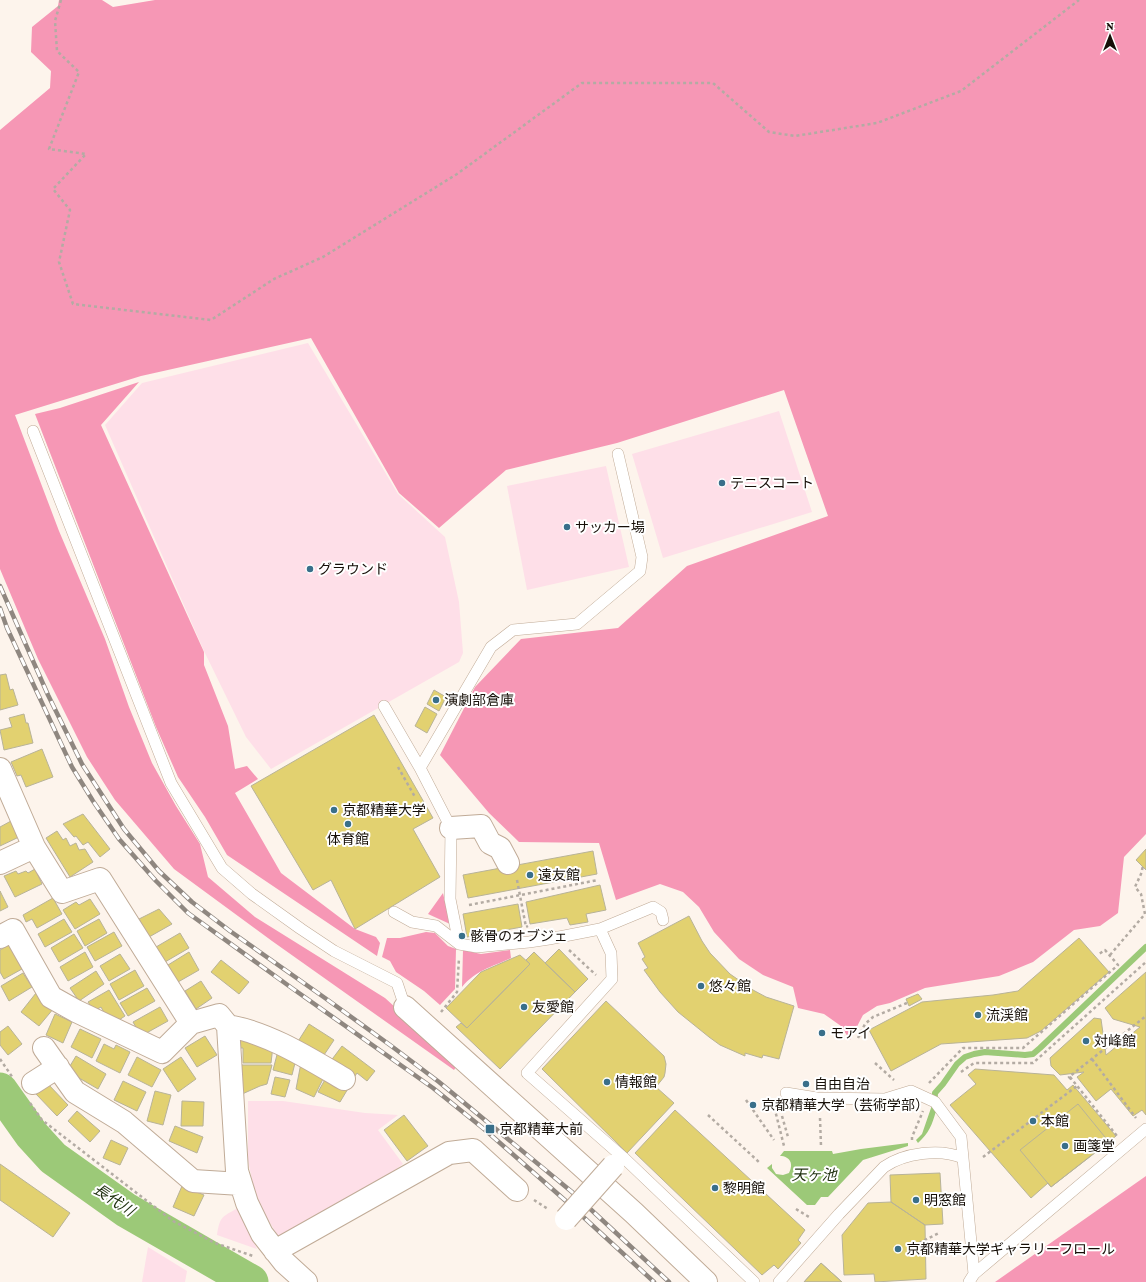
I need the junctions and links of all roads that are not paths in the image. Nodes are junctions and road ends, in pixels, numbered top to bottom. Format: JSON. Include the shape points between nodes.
{"nodes":[{"id":1,"x":33,"y":431,"type":"dead end"},
{"id":2,"x":618,"y":454,"type":"dead end"},
{"id":3,"x":384,"y":706,"type":"dead end"},
{"id":4,"x":420,"y":768,"type":"junction"},
{"id":5,"x":0,"y":769,"type":"edge"},
{"id":6,"x":451,"y":828,"type":"junction"},
{"id":7,"x":34,"y":847,"type":"junction"},
{"id":8,"x":0,"y":863,"type":"edge"},
{"id":9,"x":512,"y":869,"type":"road end"},
{"id":10,"x":394,"y":912,"type":"dead end"},
{"id":11,"x":663,"y":920,"type":"dead end"},
{"id":12,"x":600,"y":929,"type":"junction"},
{"id":13,"x":0,"y":937,"type":"edge"},
{"id":14,"x":459,"y":944,"type":"junction"},
{"id":15,"x":405,"y":1007,"type":"joint"},
{"id":16,"x":191,"y":1023,"type":"junction"},
{"id":17,"x":228,"y":1026,"type":"junction"},
{"id":18,"x":44,"y":1048,"type":"dead end"},
{"id":19,"x":58,"y":1067,"type":"junction"},
{"id":20,"x":344,"y":1078,"type":"dead end"},
{"id":21,"x":26,"y":1090,"type":"road end"},
{"id":22,"x":786,"y":1093,"type":"dead end"},
{"id":23,"x":1145,"y":1129,"type":"edge"},
{"id":24,"x":963,"y":1158,"type":"junction"},
{"id":25,"x":618,"y":1162,"type":"junction"},
{"id":26,"x":241,"y":1184,"type":"junction"},
{"id":27,"x":524,"y":1194,"type":"road end"},
{"id":28,"x":566,"y":1219,"type":"road end"},
{"id":29,"x":280,"y":1256,"type":"junction"},
{"id":30,"x":971,"y":1278,"type":"edge"},
{"id":31,"x":306,"y":1282,"type":"edge"},
{"id":32,"x":706,"y":1282,"type":"edge"},
{"id":33,"x":754,"y":1282,"type":"edge"},
{"id":34,"x":778,"y":1282,"type":"edge"}],
"edges":[{"from":1,"to":15,"type":"lane","via":[[171,783],[222,868],[301,930],[397,983]]},
{"from":2,"to":4,"type":"lane","via":[[642,558],[640,571],[577,624],[513,630],[491,647]]},
{"from":3,"to":4,"type":"lane"},
{"from":4,"to":6,"type":"lane"},
{"from":5,"to":7,"type":"street"},
{"from":6,"to":9,"type":"street","via":[[481,826],[490,843],[500,848]]},
{"from":6,"to":14,"type":"lane","via":[[450,899]]},
{"from":7,"to":8,"type":"street"},
{"from":7,"to":16,"type":"street","via":[[62,892],[100,879]]},
{"from":10,"to":14,"type":"lane","via":[[412,922],[436,926]]},
{"from":11,"to":12,"type":"lane","via":[[660,912],[653,907]]},
{"from":12,"to":14,"type":"lane","via":[[529,942],[477,947]]},
{"from":12,"to":25,"type":"lane","via":[[611,953],[612,979],[527,1073]]},
{"from":13,"to":16,"type":"street","via":[[13,930],[51,997],[162,1052]]},
{"from":15,"to":32,"type":"street","via":[[634,1213]]},
{"from":16,"to":17,"type":"street","via":[[219,1014]]},
{"from":17,"to":20,"type":"street","via":[[243,1028],[292,1049]]},
{"from":17,"to":26,"type":"street","via":[[237,1171]]},
{"from":18,"to":19,"type":"street"},
{"from":19,"to":21,"type":"street"},
{"from":19,"to":26,"type":"street","via":[[75,1092],[124,1122],[193,1181]]},
{"from":22,"to":24,"type":"lane","via":[[817,1098],[885,1099],[911,1091],[934,1102],[961,1137]]},
{"from":23,"to":30,"type":"lane"},
{"from":24,"to":30,"type":"lane"},
{"from":24,"to":34,"type":"lane","via":[[945,1153],[920,1155],[904,1157],[884,1167]]},
{"from":25,"to":28,"type":"street","bridge":true},
{"from":25,"to":33,"type":"lane"},
{"from":26,"to":29,"type":"street","via":[[262,1234]]},
{"from":27,"to":29,"type":"street","via":[[473,1150],[449,1153]]},
{"from":29,"to":31,"type":"street"}]}
